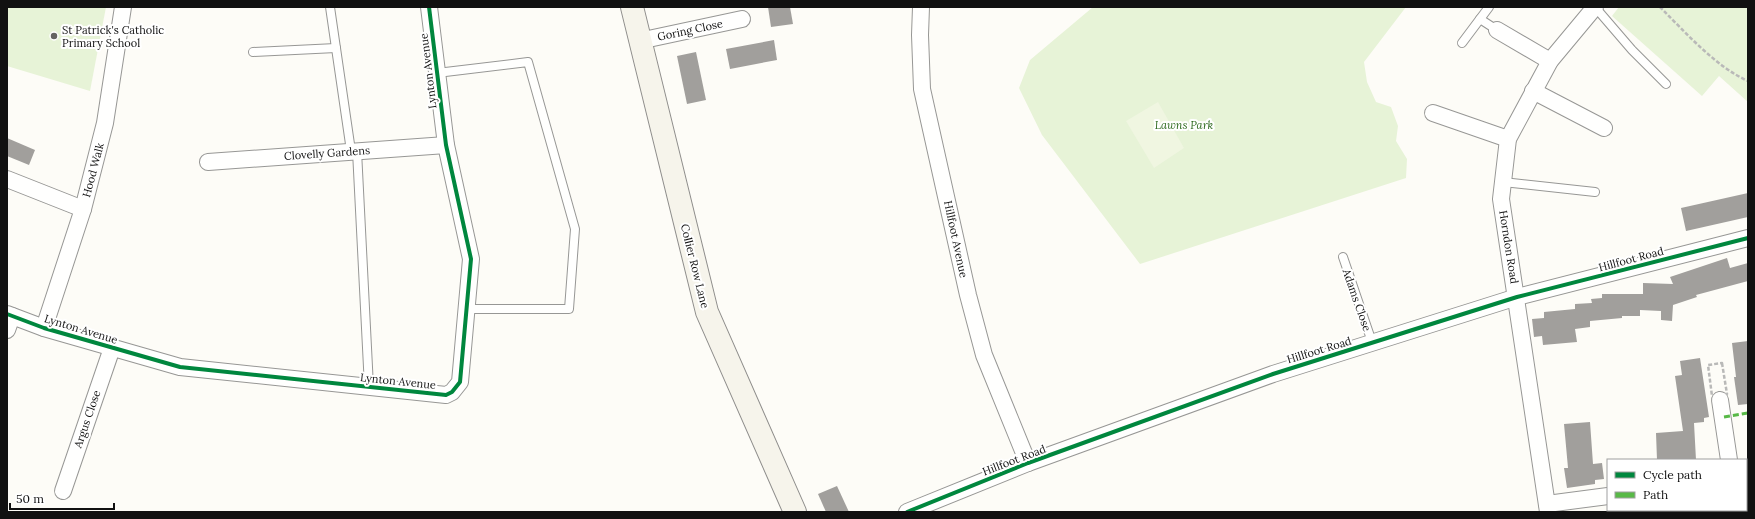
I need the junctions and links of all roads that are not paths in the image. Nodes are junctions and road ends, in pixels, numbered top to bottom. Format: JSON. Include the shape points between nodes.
{"nodes":[{"id":1,"x":123,"y":7,"type":"edge"},
{"id":2,"x":330,"y":7,"type":"edge"},
{"id":3,"x":429,"y":7,"type":"edge"},
{"id":4,"x":632,"y":7,"type":"edge"},
{"id":5,"x":921,"y":7,"type":"edge"},
{"id":6,"x":1489,"y":7,"type":"edge"},
{"id":7,"x":1595,"y":7,"type":"edge"},
{"id":8,"x":742,"y":19,"type":"dead end"},
{"id":9,"x":1480,"y":19,"type":"junction"},
{"id":10,"x":1497,"y":30,"type":"joint"},
{"id":11,"x":639,"y":41,"type":"junction"},
{"id":12,"x":1462,"y":43,"type":"dead end"},
{"id":13,"x":336,"y":48,"type":"junction"},
{"id":14,"x":253,"y":52,"type":"dead end"},
{"id":15,"x":1550,"y":61,"type":"junction"},
{"id":16,"x":437,"y":73,"type":"junction"},
{"id":17,"x":1666,"y":84,"type":"dead end"},
{"id":18,"x":1533,"y":91,"type":"junction"},
{"id":19,"x":1433,"y":113,"type":"dead end"},
{"id":20,"x":1604,"y":128,"type":"dead end"},
{"id":21,"x":1508,"y":139,"type":"junction"},
{"id":22,"x":446,"y":145,"type":"junction"},
{"id":23,"x":354,"y":151,"type":"junction"},
{"id":24,"x":208,"y":162,"type":"dead end"},
{"id":25,"x":7,"y":179,"type":"edge"},
{"id":26,"x":1503,"y":182,"type":"junction"},
{"id":27,"x":1595,"y":192,"type":"dead end"},
{"id":28,"x":83,"y":209,"type":"junction"},
{"id":29,"x":1748,"y":238,"type":"edge"},
{"id":30,"x":1343,"y":257,"type":"dead end"},
{"id":31,"x":1517,"y":297,"type":"junction"},
{"id":32,"x":466,"y":309,"type":"junction"},
{"id":33,"x":9,"y":320,"type":"edge"},
{"id":34,"x":44,"y":328,"type":"junction"},
{"id":35,"x":1372,"y":342,"type":"junction"},
{"id":36,"x":112,"y":348,"type":"junction"},
{"id":37,"x":368,"y":387,"type":"junction"},
{"id":38,"x":1720,"y":398,"type":"road end"},
{"id":39,"x":1729,"y":459,"type":"edge"},
{"id":40,"x":1028,"y":463,"type":"junction"},
{"id":41,"x":62,"y":491,"type":"dead end"},
{"id":42,"x":1607,"y":496,"type":"edge"},
{"id":43,"x":1548,"y":508,"type":"edge"},
{"id":44,"x":794,"y":512,"type":"edge"},
{"id":45,"x":906,"y":512,"type":"edge"}],
"edges":[{"from":1,"to":28,"type":"street","name":"Hood Walk","via":[[105,122]]},
{"from":2,"to":13,"type":"lane"},
{"from":3,"to":16,"type":"street","name":"Lynton Avenue"},
{"from":4,"to":11,"type":"main road","name":"Collier Row Lane"},
{"from":5,"to":40,"type":"street","name":"Hillfoot Avenue","via":[[922,89],[968,295],[984,355]]},
{"from":6,"to":9,"type":"lane"},
{"from":7,"to":15,"type":"street","name":"Horndon Road"},
{"from":7,"to":17,"type":"lane"},
{"from":8,"to":11,"type":"street","name":"Goring Close"},
{"from":9,"to":10,"type":"lane"},
{"from":9,"to":12,"type":"lane"},
{"from":10,"to":15,"type":"street"},
{"from":11,"to":44,"type":"main road","name":"Collier Row Lane","via":[[707,312]]},
{"from":13,"to":14,"type":"lane"},
{"from":13,"to":23,"type":"lane"},
{"from":15,"to":18,"type":"street","name":"Horndon Road"},
{"from":16,"to":22,"type":"street","name":"Lynton Avenue"},
{"from":16,"to":32,"type":"lane","via":[[528,62],[575,229],[569,310]]},
{"from":18,"to":20,"type":"street"},
{"from":18,"to":21,"type":"street","name":"Horndon Road"},
{"from":19,"to":21,"type":"street"},
{"from":21,"to":26,"type":"street","name":"Horndon Road"},
{"from":22,"to":23,"type":"street","name":"Clovelly Gardens"},
{"from":22,"to":32,"type":"street","name":"Lynton Avenue","via":[[471,259]]},
{"from":23,"to":24,"type":"street","name":"Clovelly Gardens"},
{"from":23,"to":37,"type":"lane"},
{"from":25,"to":28,"type":"street"},
{"from":26,"to":27,"type":"lane"},
{"from":26,"to":31,"type":"street","name":"Horndon Road","via":[[1501,199]]},
{"from":28,"to":34,"type":"street","name":"Hood Walk"},
{"from":29,"to":31,"type":"street","name":"Hillfoot Road"},
{"from":30,"to":35,"type":"lane","name":"Adams Close"},
{"from":31,"to":35,"type":"street","name":"Hillfoot Road"},
{"from":31,"to":43,"type":"street","name":"Horndon Road"},
{"from":32,"to":37,"type":"street","name":"Lynton Avenue","via":[[460,382],[452,392],[446,395]]},
{"from":33,"to":34,"type":"street","name":"Lynton Avenue"},
{"from":34,"to":36,"type":"street","name":"Lynton Avenue"},
{"from":35,"to":40,"type":"street","name":"Hillfoot Road","via":[[1273,374]]},
{"from":36,"to":37,"type":"street","name":"Lynton Avenue","via":[[180,367]]},
{"from":36,"to":41,"type":"street","name":"Argus Close"},
{"from":38,"to":39,"type":"street"},
{"from":40,"to":45,"type":"street","name":"Hillfoot Road"},
{"from":42,"to":43,"type":"street"}]}
